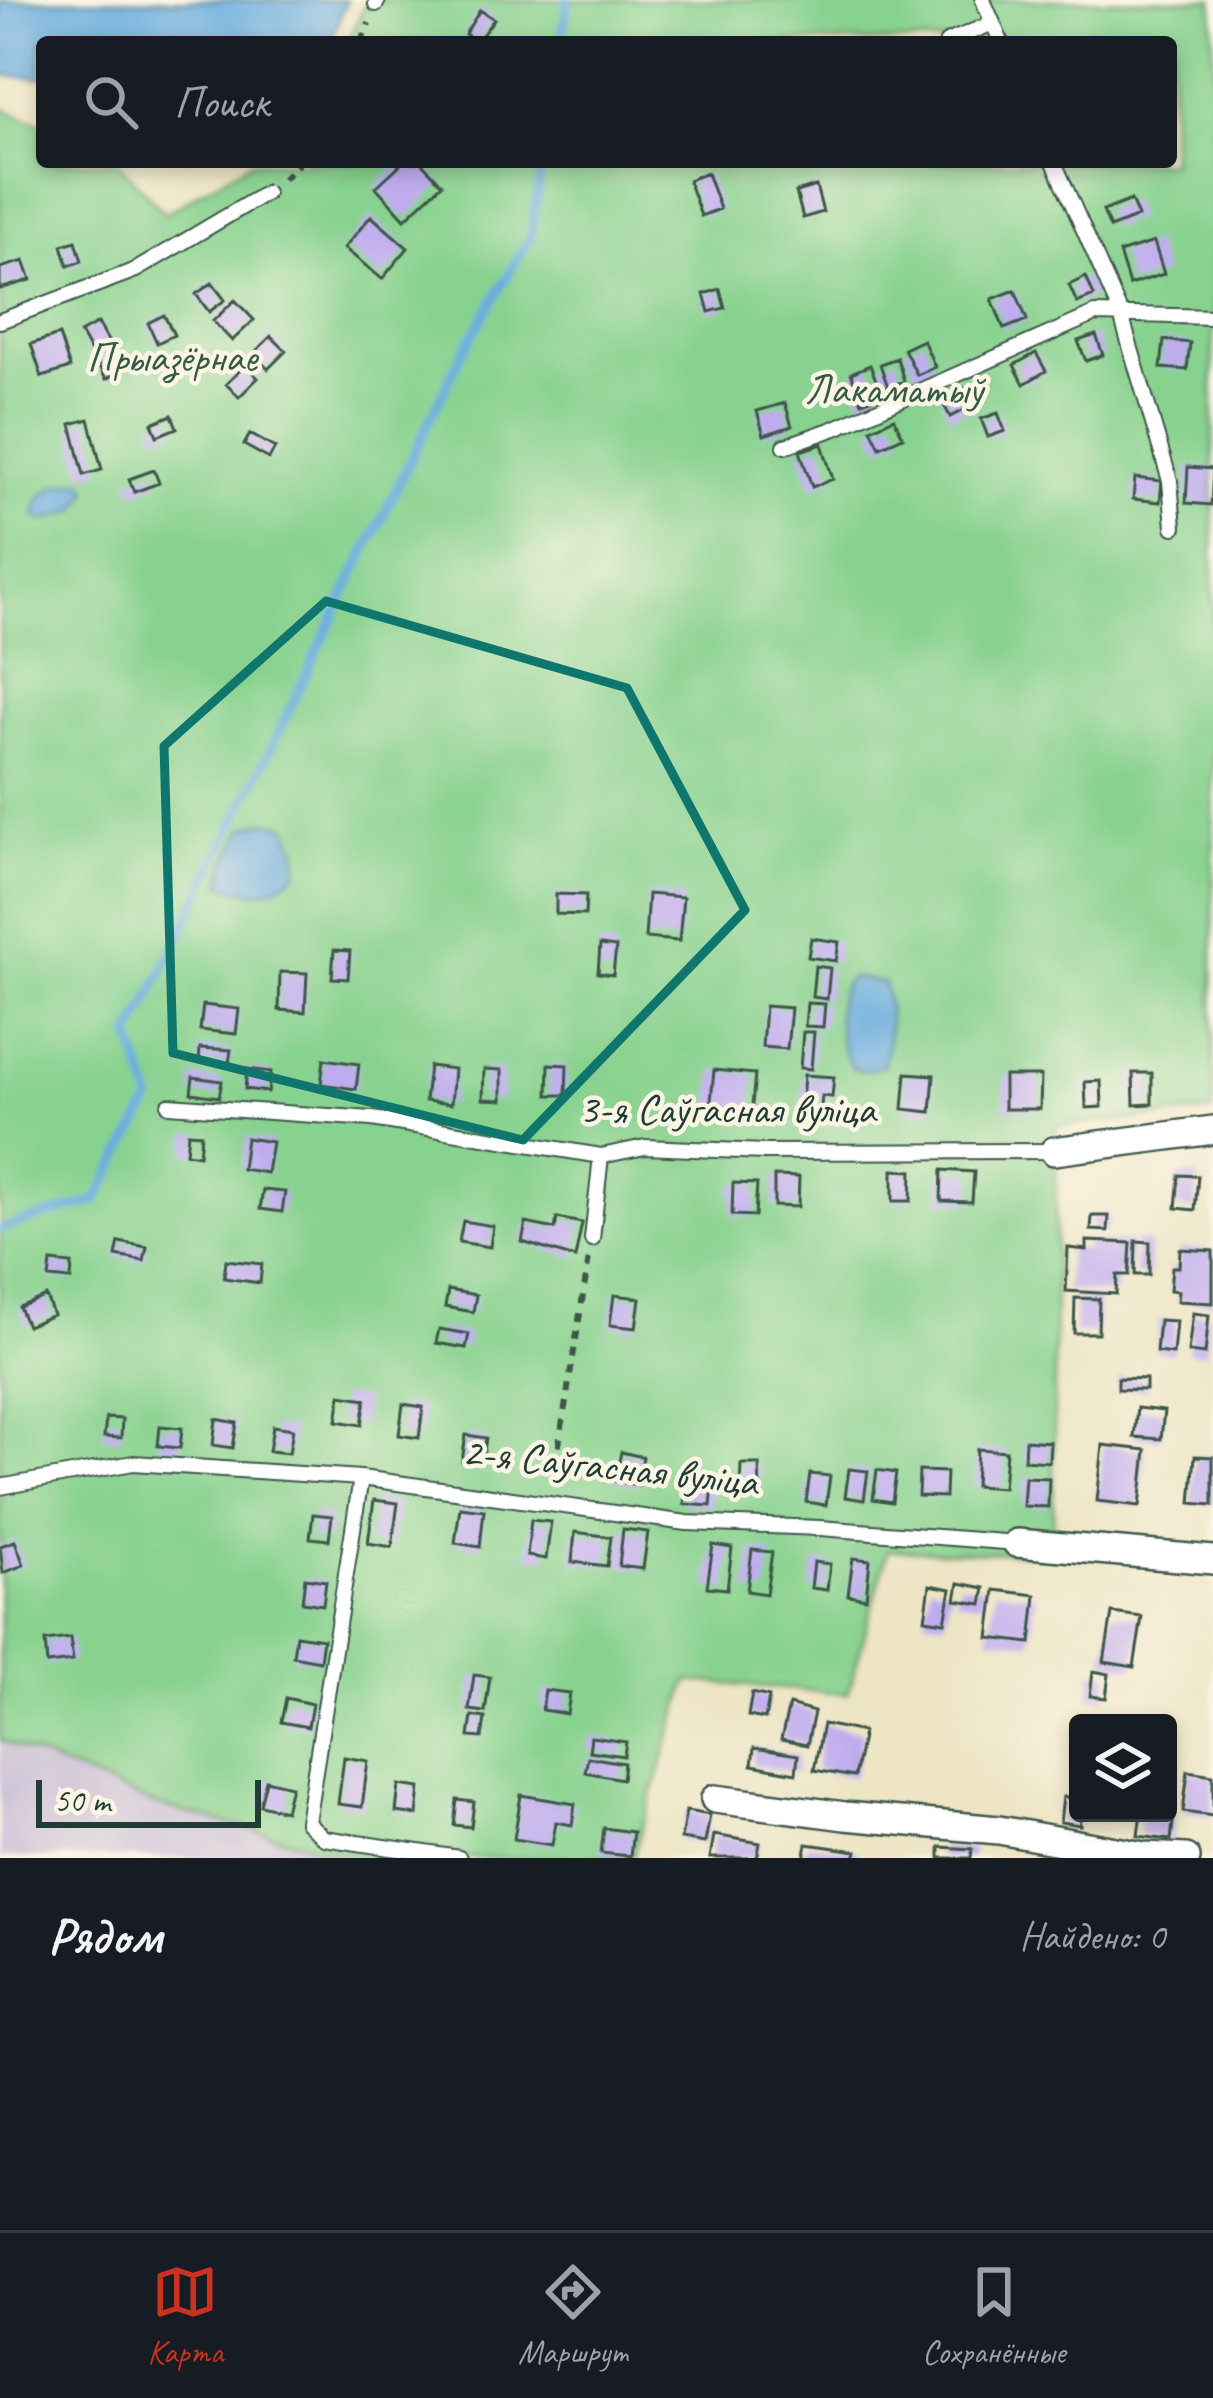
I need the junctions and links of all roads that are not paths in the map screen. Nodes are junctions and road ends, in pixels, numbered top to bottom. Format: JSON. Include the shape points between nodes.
{"nodes":[{"id":1,"x":983,"y":0,"type":"edge"},
{"id":2,"x":993,"y":23,"type":"junction"},
{"id":3,"x":962,"y":36,"type":"edge"},
{"id":4,"x":998,"y":36,"type":"edge"},
{"id":5,"x":1057,"y":168,"type":"edge"},
{"id":6,"x":266,"y":193,"type":"dead end"},
{"id":7,"x":1120,"y":312,"type":"junction"},
{"id":8,"x":1213,"y":317,"type":"edge"},
{"id":9,"x":0,"y":321,"type":"edge"},
{"id":10,"x":785,"y":446,"type":"dead end"},
{"id":11,"x":1174,"y":526,"type":"dead end"},
{"id":12,"x":170,"y":1105,"type":"dead end"},
{"id":13,"x":1213,"y":1130,"type":"edge"},
{"id":14,"x":1054,"y":1151,"type":"joint"},
{"id":15,"x":601,"y":1156,"type":"junction"},
{"id":16,"x":592,"y":1239,"type":"road end"},
{"id":17,"x":362,"y":1478,"type":"junction"},
{"id":18,"x":0,"y":1486,"type":"edge"},
{"id":19,"x":1017,"y":1543,"type":"joint"},
{"id":20,"x":1213,"y":1560,"type":"edge"},
{"id":21,"x":715,"y":1798,"type":"dead end"},
{"id":22,"x":459,"y":1858,"type":"edge"},
{"id":23,"x":1186,"y":1858,"type":"edge"}],
"edges":[{"from":1,"to":2,"type":"lane"},
{"from":2,"to":3,"type":"lane"},
{"from":2,"to":4,"type":"lane"},
{"from":5,"to":7,"type":"lane"},
{"from":6,"to":9,"type":"lane","via":[[136,270]]},
{"from":7,"to":8,"type":"lane"},
{"from":7,"to":10,"type":"lane","via":[[1095,314]]},
{"from":7,"to":11,"type":"lane","via":[[1170,481]]},
{"from":12,"to":15,"type":"lane","name":"3-я Саўгасная вуліца","via":[[372,1119]]},
{"from":13,"to":14,"type":"street","name":"3-я Саўгасная вуліца"},
{"from":14,"to":15,"type":"lane","name":"3-я Саўгасная вуліца","via":[[645,1147]]},
{"from":15,"to":16,"type":"lane"},
{"from":17,"to":18,"type":"lane","name":"2-я Саўгасная вуліца","via":[[133,1463]]},
{"from":17,"to":19,"type":"lane","name":"2-я Саўгасная вуліца","via":[[687,1523]]},
{"from":17,"to":22,"type":"lane","via":[[307,1822],[324,1838]]},
{"from":19,"to":20,"type":"street","name":"2-я Саўгасная вуліца"},
{"from":21,"to":23,"type":"street"}]}
